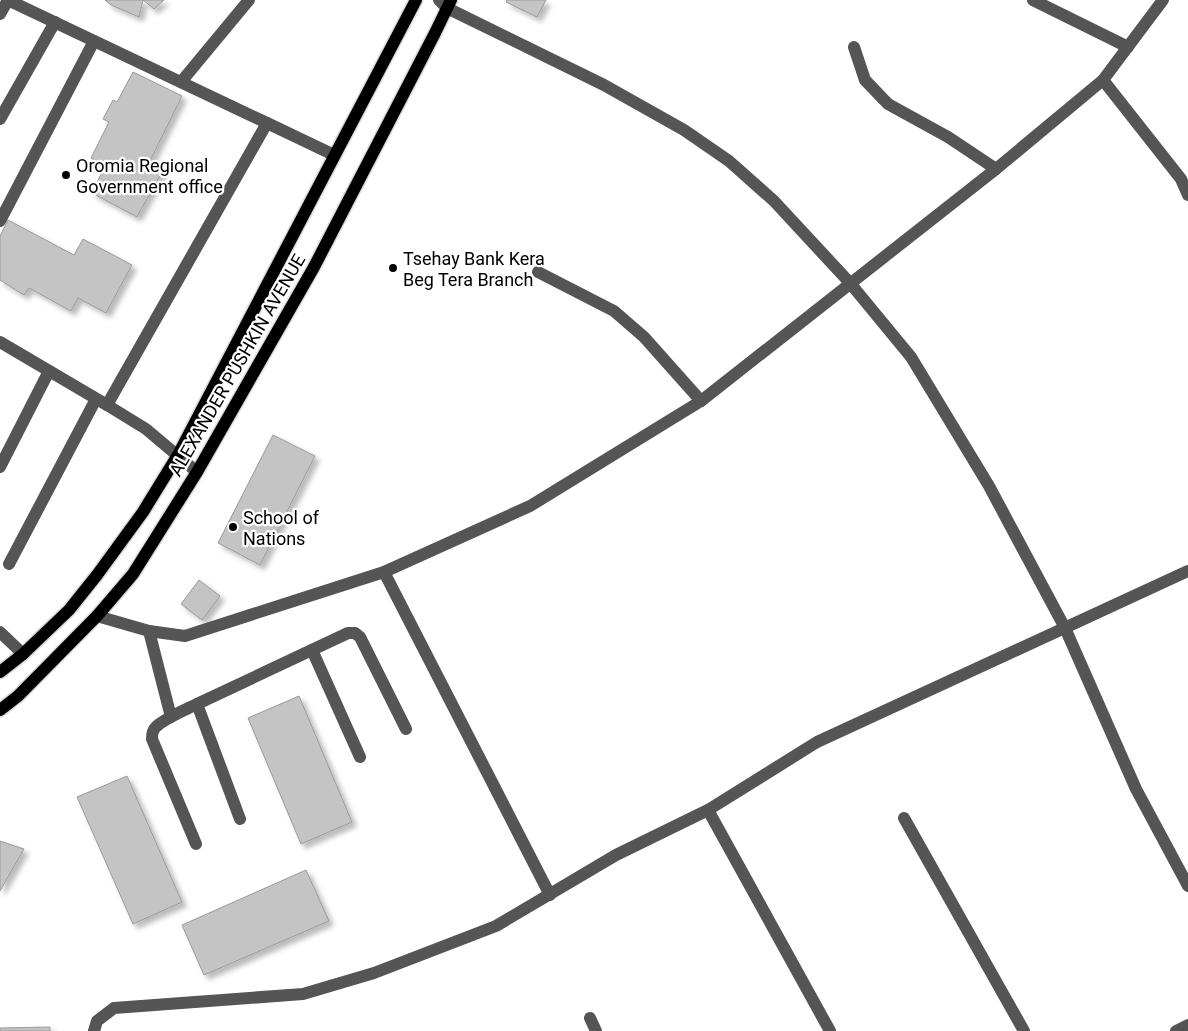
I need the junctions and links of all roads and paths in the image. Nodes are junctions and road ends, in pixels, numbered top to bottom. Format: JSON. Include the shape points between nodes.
{"nodes":[{"id":1,"x":8,"y":0,"type":"edge"},
{"id":2,"x":249,"y":0,"type":"edge"},
{"id":3,"x":416,"y":0,"type":"edge"},
{"id":4,"x":1033,"y":0,"type":"edge"},
{"id":5,"x":1163,"y":0,"type":"edge"},
{"id":6,"x":445,"y":3,"type":"edge"},
{"id":7,"x":0,"y":14,"type":"edge"},
{"id":8,"x":55,"y":22,"type":"junction"},
{"id":9,"x":94,"y":41,"type":"junction"},
{"id":10,"x":854,"y":47,"type":"dead end"},
{"id":11,"x":1128,"y":47,"type":"junction"},
{"id":12,"x":1103,"y":80,"type":"junction"},
{"id":13,"x":181,"y":82,"type":"junction"},
{"id":14,"x":0,"y":119,"type":"edge"},
{"id":15,"x":267,"y":123,"type":"junction"},
{"id":16,"x":334,"y":155,"type":"junction"},
{"id":17,"x":996,"y":169,"type":"junction"},
{"id":18,"x":1184,"y":180,"type":"edge"},
{"id":19,"x":1188,"y":195,"type":"edge"},
{"id":20,"x":0,"y":221,"type":"edge"},
{"id":21,"x":538,"y":272,"type":"dead end"},
{"id":22,"x":850,"y":284,"type":"junction"},
{"id":23,"x":0,"y":342,"type":"edge"},
{"id":24,"x":49,"y":371,"type":"junction"},
{"id":25,"x":701,"y":401,"type":"junction"},
{"id":26,"x":101,"y":402,"type":"junction"},
{"id":27,"x":178,"y":455,"type":"junction"},
{"id":28,"x":0,"y":467,"type":"edge"},
{"id":29,"x":197,"y":472,"type":"junction"},
{"id":30,"x":9,"y":564,"type":"dead end"},
{"id":31,"x":1188,"y":571,"type":"edge"},
{"id":32,"x":384,"y":572,"type":"junction"},
{"id":33,"x":97,"y":616,"type":"junction"},
{"id":34,"x":1066,"y":628,"type":"junction"},
{"id":35,"x":149,"y":631,"type":"junction"},
{"id":36,"x":0,"y":632,"type":"edge"},
{"id":37,"x":312,"y":650,"type":"junction"},
{"id":38,"x":23,"y":654,"type":"junction"},
{"id":39,"x":0,"y":672,"type":"edge"},
{"id":40,"x":197,"y":704,"type":"junction"},
{"id":41,"x":0,"y":710,"type":"edge"},
{"id":42,"x":171,"y":717,"type":"junction"},
{"id":43,"x":406,"y":730,"type":"dead end"},
{"id":44,"x":360,"y":758,"type":"dead end"},
{"id":45,"x":708,"y":810,"type":"junction"},
{"id":46,"x":904,"y":818,"type":"dead end"},
{"id":47,"x":240,"y":819,"type":"dead end"},
{"id":48,"x":196,"y":844,"type":"dead end"},
{"id":49,"x":1188,"y":886,"type":"edge"},
{"id":50,"x":550,"y":895,"type":"junction"},
{"id":51,"x":590,"y":1018,"type":"dead end"},
{"id":52,"x":1188,"y":1025,"type":"edge"},
{"id":53,"x":94,"y":1031,"type":"edge"},
{"id":54,"x":596,"y":1031,"type":"edge"},
{"id":55,"x":830,"y":1031,"type":"edge"},
{"id":56,"x":1024,"y":1031,"type":"edge"},
{"id":57,"x":1176,"y":1031,"type":"edge"}],
"edges":[{"from":1,"to":7,"type":"street"},
{"from":1,"to":8,"type":"street"},
{"from":2,"to":13,"type":"street"},
{"from":3,"to":16,"type":"main road","name":"ALEXANDER PUSHKIN AVENUE"},
{"from":4,"to":11,"type":"street"},
{"from":5,"to":11,"type":"street"},
{"from":6,"to":22,"type":"street","via":[[604,85],[684,130],[722,156],[774,201]]},
{"from":6,"to":29,"type":"main road","name":"ALEXANDER PUSHKIN AVENUE","via":[[436,33],[314,267]]},
{"from":8,"to":9,"type":"street"},
{"from":8,"to":14,"type":"street"},
{"from":9,"to":13,"type":"street"},
{"from":9,"to":20,"type":"street"},
{"from":10,"to":17,"type":"street","via":[[865,80],[888,104],[948,137]]},
{"from":11,"to":12,"type":"street"},
{"from":12,"to":17,"type":"street"},
{"from":12,"to":18,"type":"street"},
{"from":13,"to":15,"type":"street"},
{"from":15,"to":16,"type":"street"},
{"from":15,"to":26,"type":"street"},
{"from":16,"to":27,"type":"main road","name":"ALEXANDER PUSHKIN AVENUE"},
{"from":17,"to":22,"type":"street"},
{"from":18,"to":19,"type":"street"},
{"from":21,"to":25,"type":"street","via":[[614,312],[644,337]]},
{"from":22,"to":25,"type":"street"},
{"from":22,"to":34,"type":"street","via":[[911,357],[989,486]]},
{"from":23,"to":24,"type":"street"},
{"from":24,"to":26,"type":"street"},
{"from":24,"to":28,"type":"street"},
{"from":25,"to":32,"type":"street","via":[[530,506]]},
{"from":26,"to":27,"type":"street","via":[[146,429]]},
{"from":26,"to":30,"type":"street"},
{"from":27,"to":29,"type":"street"},
{"from":27,"to":38,"type":"main road","name":"ALEXANDER PUSHKIN AVENUE","via":[[143,512],[69,610]]},
{"from":29,"to":33,"type":"main road","name":"ALEXANDER PUSHKIN AVENUE","via":[[133,574]]},
{"from":31,"to":34,"type":"street"},
{"from":32,"to":35,"type":"street","via":[[185,636]]},
{"from":32,"to":50,"type":"street"},
{"from":33,"to":35,"type":"street"},
{"from":33,"to":41,"type":"main road","name":"ALEXANDER PUSHKIN AVENUE"},
{"from":34,"to":45,"type":"street","via":[[817,742]]},
{"from":34,"to":49,"type":"street","via":[[1136,790]]},
{"from":35,"to":42,"type":"street"},
{"from":36,"to":38,"type":"street"},
{"from":37,"to":40,"type":"street"},
{"from":37,"to":43,"type":"street","via":[[348,633],[360,637]]},
{"from":37,"to":44,"type":"street"},
{"from":38,"to":39,"type":"main road","name":"ALEXANDER PUSHKIN AVENUE"},
{"from":40,"to":42,"type":"street"},
{"from":40,"to":47,"type":"street"},
{"from":42,"to":48,"type":"street","via":[[155,727],[152,739]]},
{"from":45,"to":50,"type":"street","via":[[616,855]]},
{"from":45,"to":55,"type":"street"},
{"from":46,"to":56,"type":"street"},
{"from":50,"to":53,"type":"street","via":[[496,926],[374,973],[303,994],[114,1008],[97,1021]]},
{"from":51,"to":54,"type":"street"},
{"from":52,"to":57,"type":"street"}]}
